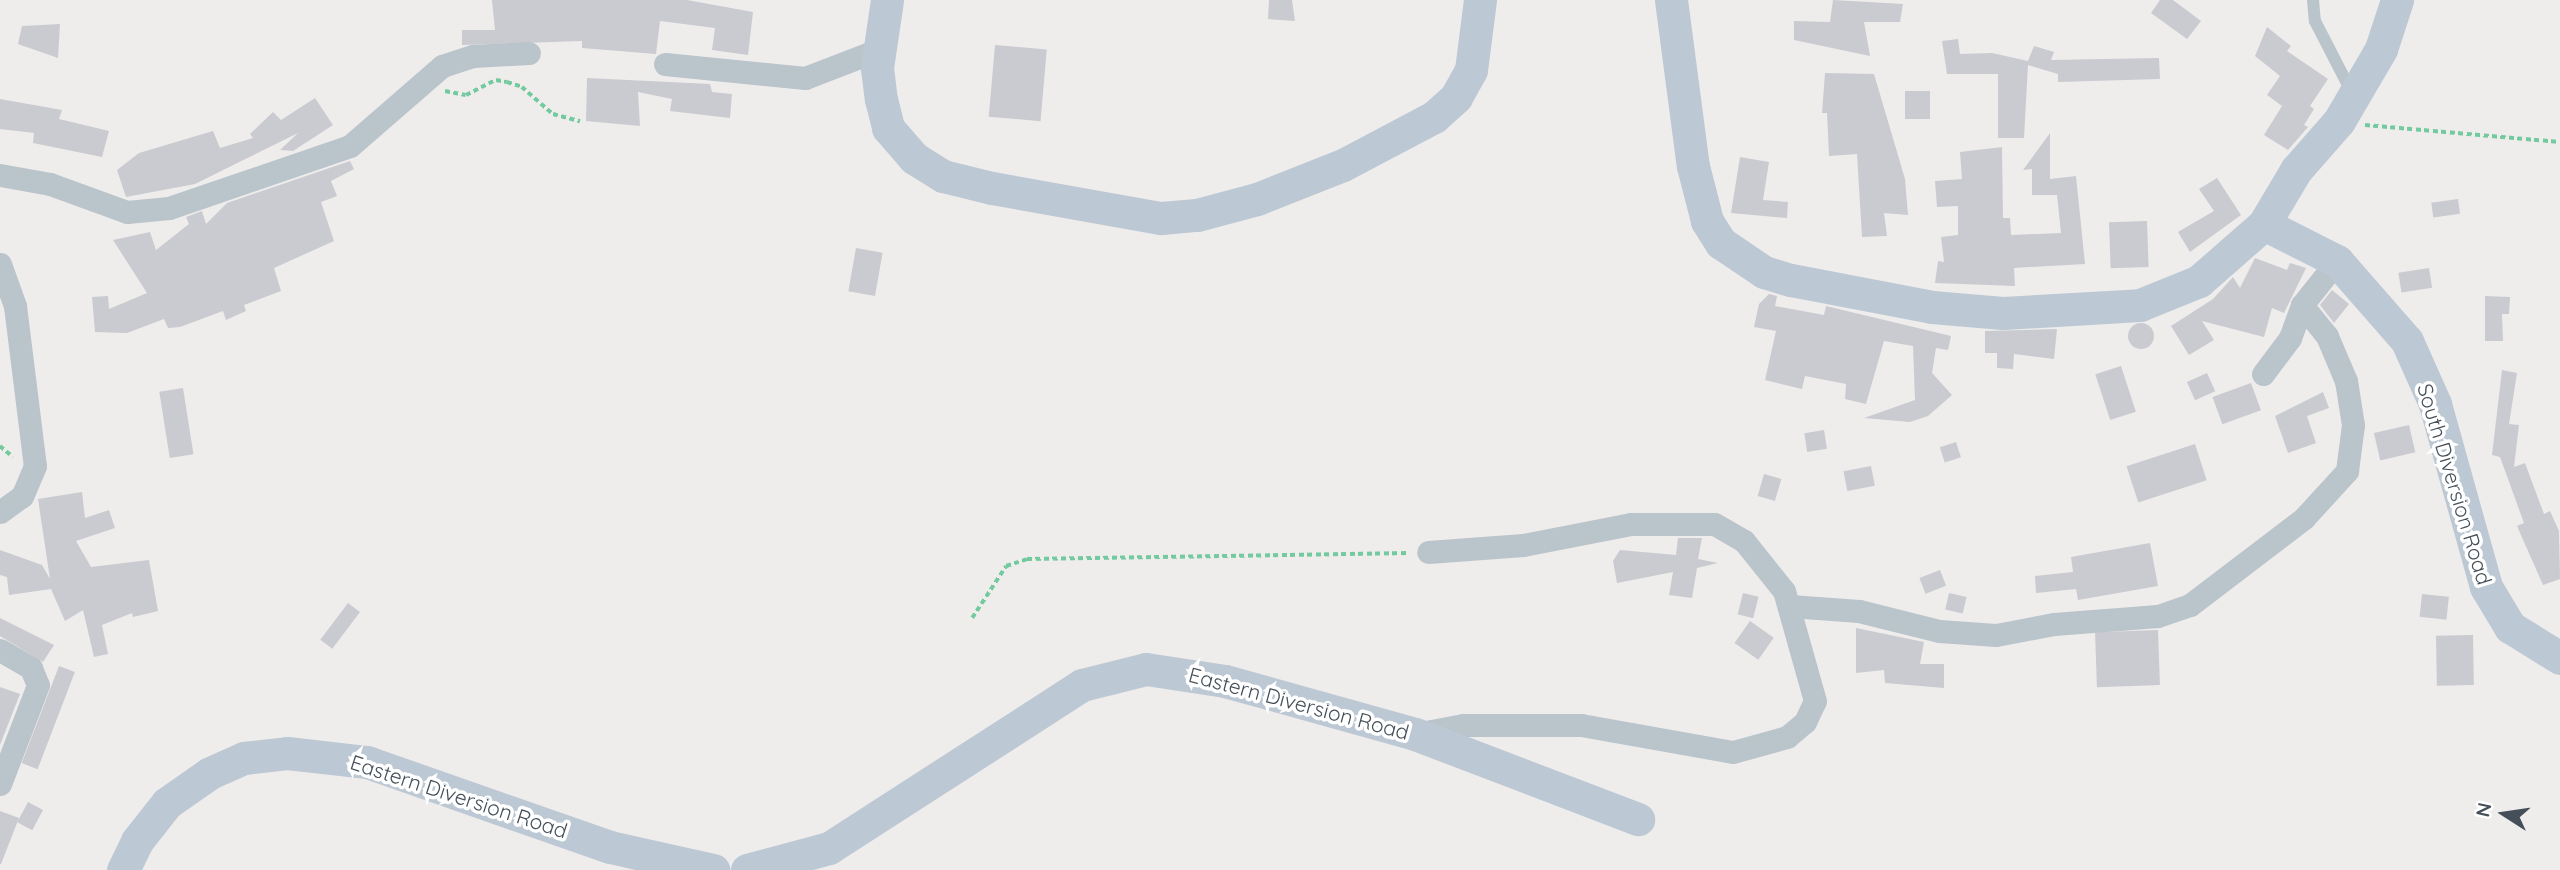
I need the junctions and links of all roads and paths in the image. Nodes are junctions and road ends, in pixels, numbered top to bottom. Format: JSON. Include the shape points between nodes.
{"nodes":[{"id":1,"x":887,"y":0,"type":"edge"},
{"id":2,"x":1480,"y":0,"type":"edge"},
{"id":3,"x":1671,"y":0,"type":"edge"},
{"id":4,"x":2313,"y":0,"type":"edge"},
{"id":5,"x":2397,"y":0,"type":"edge"},
{"id":6,"x":880,"y":49,"type":"junction"},
{"id":7,"x":529,"y":53,"type":"dead end"},
{"id":8,"x":665,"y":64,"type":"dead end"},
{"id":9,"x":425,"y":79,"type":"junction"},
{"id":10,"x":2346,"y":109,"type":"junction"},
{"id":11,"x":580,"y":121,"type":"dead end"},
{"id":12,"x":2560,"y":142,"type":"edge"},
{"id":13,"x":0,"y":175,"type":"edge"},
{"id":14,"x":2264,"y":224,"type":"junction"},
{"id":15,"x":2337,"y":261,"type":"junction"},
{"id":16,"x":0,"y":264,"type":"edge"},
{"id":17,"x":2302,"y":305,"type":"junction"},
{"id":18,"x":2263,"y":374,"type":"dead end"},
{"id":19,"x":0,"y":512,"type":"edge"},
{"id":20,"x":1428,"y":552,"type":"joint"},
{"id":21,"x":1790,"y":606,"type":"junction"},
{"id":22,"x":972,"y":618,"type":"dead end"},
{"id":23,"x":0,"y":650,"type":"edge"},
{"id":24,"x":2560,"y":658,"type":"edge"},
{"id":25,"x":1415,"y":734,"type":"junction"},
{"id":26,"x":0,"y":784,"type":"edge"},
{"id":27,"x":1638,"y":819,"type":"dead end"},
{"id":28,"x":123,"y":870,"type":"edge"},
{"id":29,"x":713,"y":870,"type":"edge"},
{"id":30,"x":747,"y":870,"type":"edge"}],
"edges":[{"from":1,"to":6,"type":"main road"},
{"from":2,"to":6,"type":"main road","via":[[1471,70],[1456,97],[1434,117],[1343,165],[1197,215],[1124,214],[943,176],[914,158],[888,128],[877,68]]},
{"from":3,"to":14,"type":"main road","via":[[1693,166],[1707,221],[1721,243],[1764,272],[1964,311],[2140,305],[2199,281]]},
{"from":4,"to":10,"type":"lane","via":[[2315,21]]},
{"from":5,"to":10,"type":"main road","via":[[2381,49]]},
{"from":6,"to":8,"type":"street","via":[[804,78]]},
{"from":7,"to":9,"type":"street","via":[[473,56],[443,66]]},
{"from":9,"to":11,"type":"path","via":[[453,96],[496,80],[507,82],[523,87],[552,114]]},
{"from":9,"to":13,"type":"street","via":[[350,146],[169,208],[127,212],[50,184]]},
{"from":10,"to":12,"type":"path"},
{"from":10,"to":14,"type":"main road","via":[[2296,170]]},
{"from":14,"to":15,"type":"main road","name":"South Diversion Road"},
{"from":15,"to":17,"type":"street"},
{"from":15,"to":24,"type":"main road","name":"South Diversion Road","via":[[2407,341],[2435,404],[2486,587],[2499,612],[2529,642]]},
{"from":16,"to":19,"type":"street","via":[[15,306],[35,456],[22,496]]},
{"from":17,"to":18,"type":"street","via":[[2290,338]]},
{"from":17,"to":21,"type":"street","via":[[2327,336],[2346,382],[2353,425],[2347,471],[2304,518],[2190,605],[2158,616],[2054,624],[1996,635],[1939,631],[1859,611]]},
{"from":20,"to":21,"type":"street","via":[[1523,545],[1631,524],[1714,524],[1744,541]]},
{"from":20,"to":22,"type":"path","via":[[1027,559],[1006,566]]},
{"from":21,"to":25,"type":"street","via":[[1815,701],[1805,722],[1787,737],[1713,752],[1581,725],[1463,725]]},
{"from":23,"to":26,"type":"street","via":[[31,668],[38,685]]},
{"from":25,"to":27,"type":"main road","name":"Eastern Diversion Road"},
{"from":25,"to":30,"type":"main road","name":"Eastern Diversion Road","via":[[1186,672],[1146,669],[1111,674],[1082,685],[829,848]]},
{"from":28,"to":29,"type":"main road","name":"Eastern Diversion Road","via":[[137,841],[178,796],[210,773],[244,758],[287,753],[367,762],[610,847]]}]}
